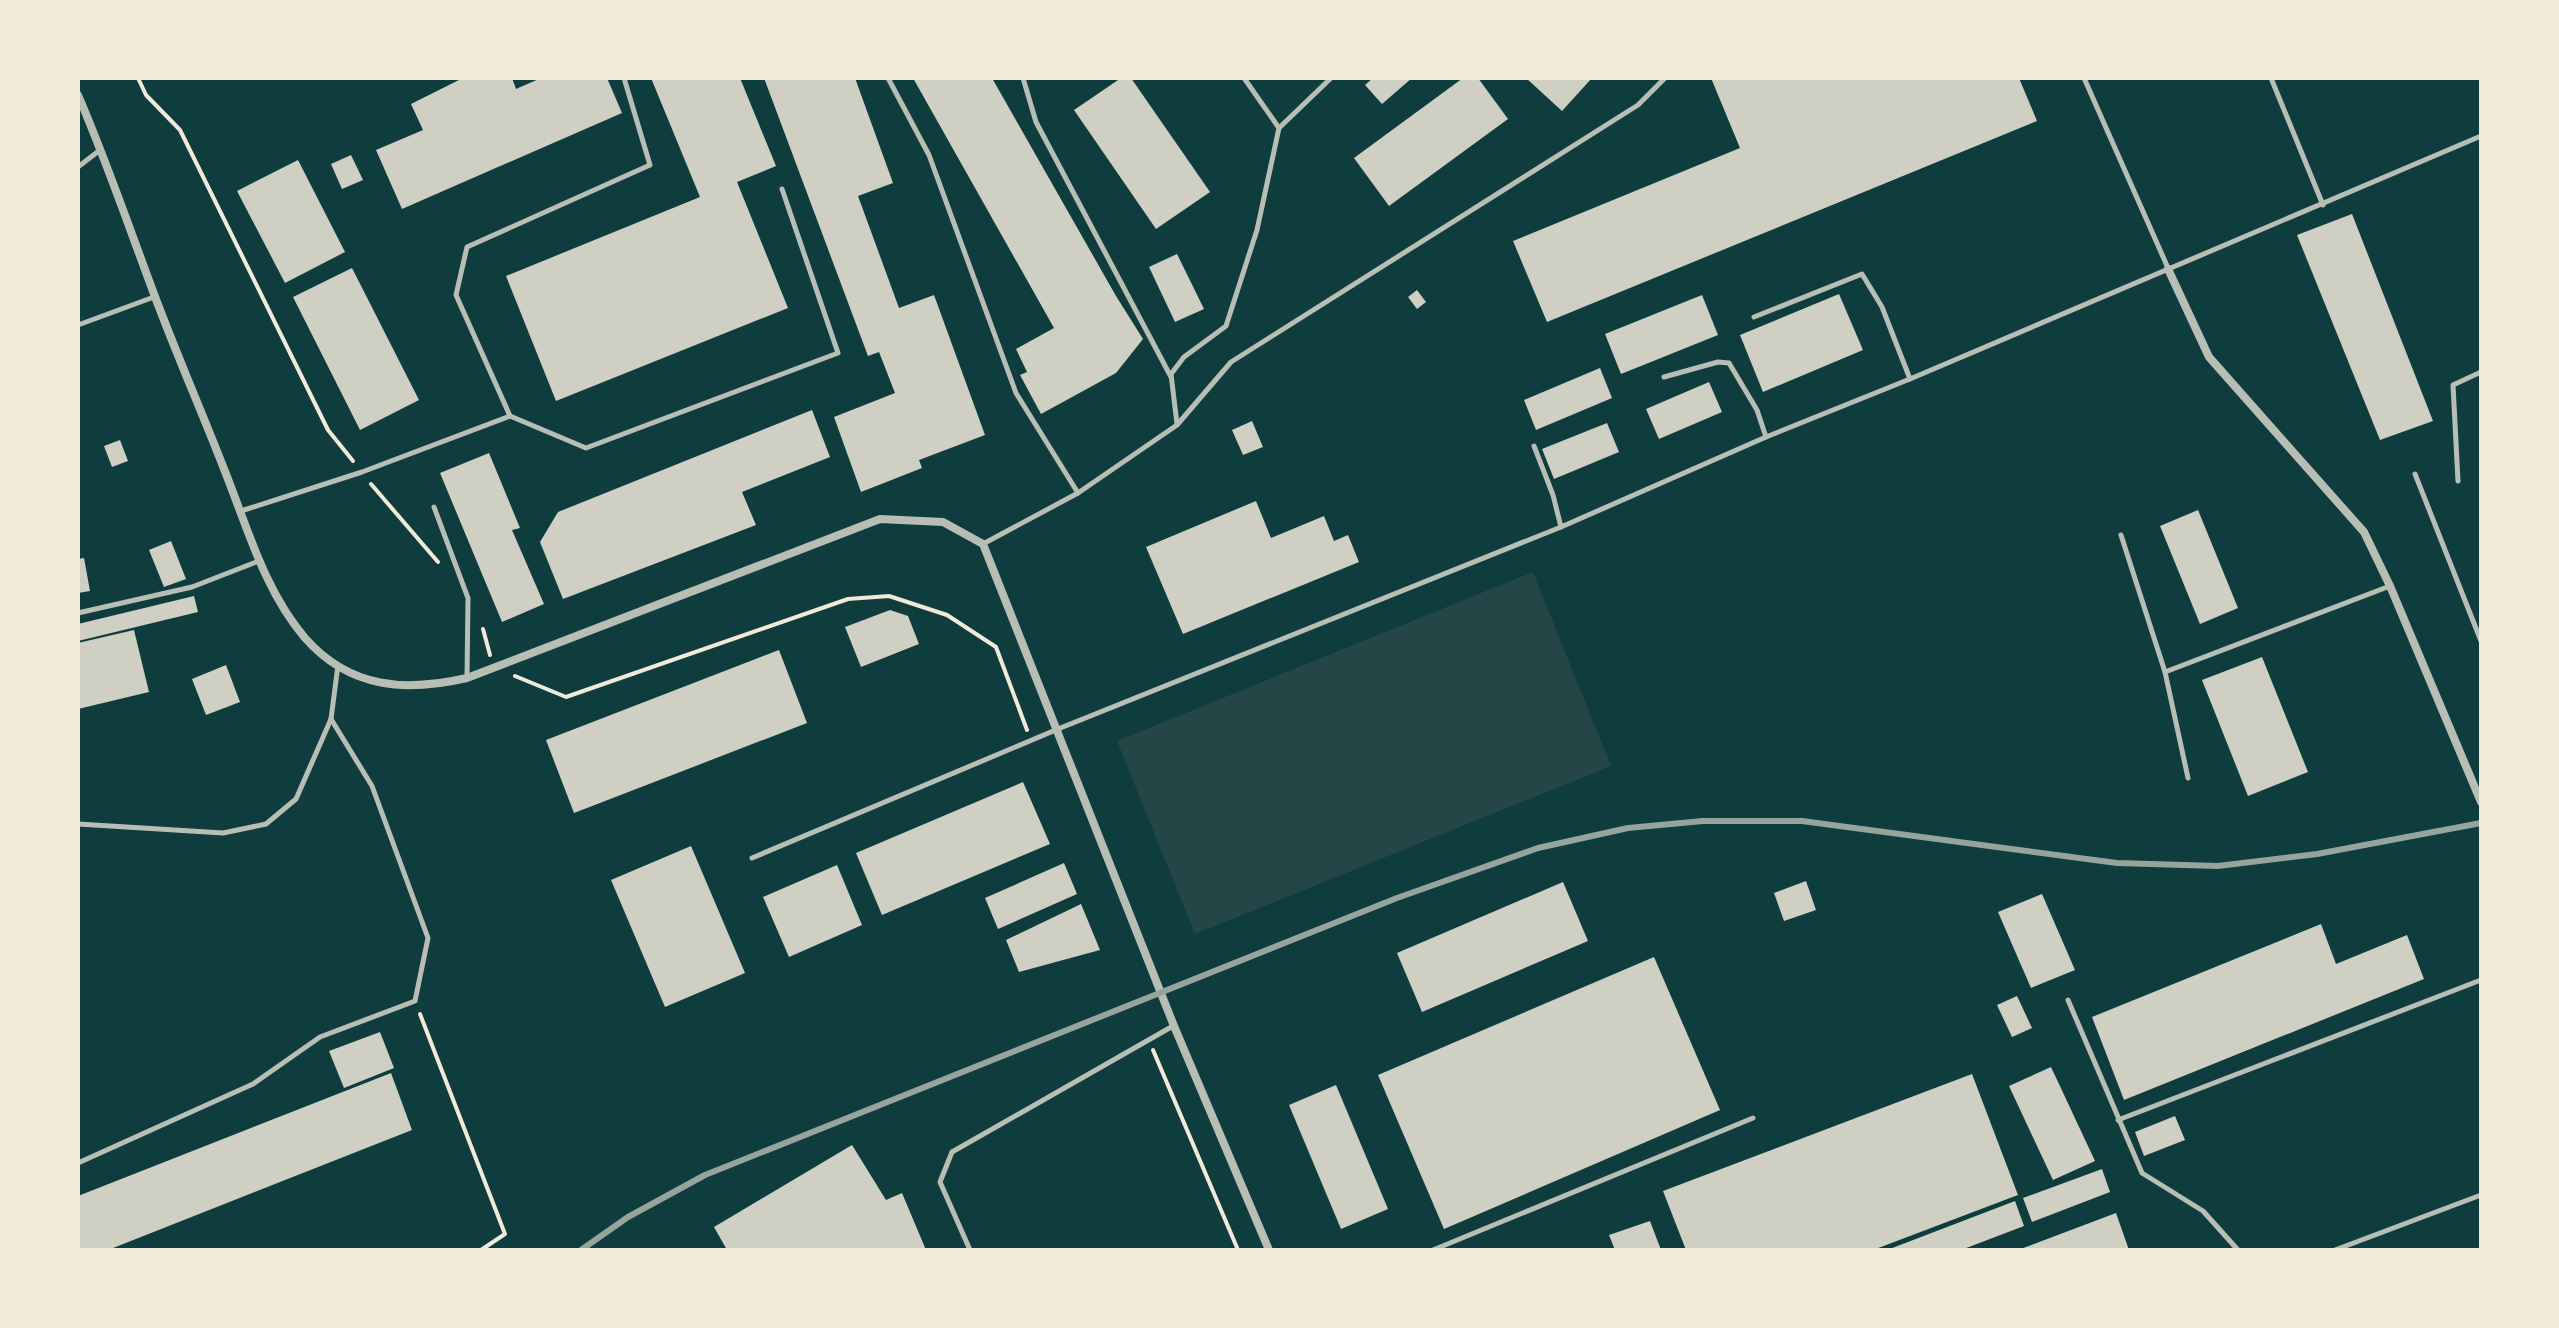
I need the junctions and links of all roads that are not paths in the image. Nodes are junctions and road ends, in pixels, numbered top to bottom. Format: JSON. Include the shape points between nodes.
{"nodes":[{"id":1,"x":624,"y":78,"type":"edge"},
{"id":2,"x":888,"y":78,"type":"edge"},
{"id":3,"x":1023,"y":78,"type":"edge"},
{"id":4,"x":1244,"y":78,"type":"edge"},
{"id":5,"x":1331,"y":78,"type":"edge"},
{"id":6,"x":1665,"y":78,"type":"edge"},
{"id":7,"x":2084,"y":78,"type":"edge"},
{"id":8,"x":2271,"y":78,"type":"edge"},
{"id":9,"x":78,"y":95,"type":"edge"},
{"id":10,"x":1279,"y":128,"type":"junction"},
{"id":11,"x":2481,"y":136,"type":"edge"},
{"id":12,"x":101,"y":149,"type":"junction"},
{"id":13,"x":78,"y":167,"type":"edge"},
{"id":14,"x":782,"y":189,"type":"dead end"},
{"id":15,"x":2323,"y":205,"type":"junction"},
{"id":16,"x":2168,"y":269,"type":"junction"},
{"id":17,"x":155,"y":297,"type":"junction"},
{"id":18,"x":1754,"y":317,"type":"dead end"},
{"id":19,"x":78,"y":325,"type":"edge"},
{"id":20,"x":2481,"y":372,"type":"edge"},
{"id":21,"x":1171,"y":374,"type":"junction"},
{"id":22,"x":1664,"y":377,"type":"dead end"},
{"id":23,"x":1910,"y":379,"type":"junction"},
{"id":24,"x":510,"y":416,"type":"junction"},
{"id":25,"x":1177,"y":425,"type":"junction"},
{"id":26,"x":1766,"y":437,"type":"junction"},
{"id":27,"x":1534,"y":446,"type":"dead end"},
{"id":28,"x":2415,"y":474,"type":"dead end"},
{"id":29,"x":2458,"y":481,"type":"dead end"},
{"id":30,"x":1078,"y":493,"type":"junction"},
{"id":31,"x":434,"y":507,"type":"dead end"},
{"id":32,"x":241,"y":511,"type":"junction"},
{"id":33,"x":1561,"y":527,"type":"junction"},
{"id":34,"x":2121,"y":535,"type":"dead end"},
{"id":35,"x":983,"y":544,"type":"junction"},
{"id":36,"x":259,"y":561,"type":"junction"},
{"id":37,"x":2390,"y":586,"type":"junction"},
{"id":38,"x":78,"y":613,"type":"edge"},
{"id":39,"x":2481,"y":641,"type":"edge"},
{"id":40,"x":338,"y":665,"type":"junction"},
{"id":41,"x":2165,"y":672,"type":"junction"},
{"id":42,"x":467,"y":678,"type":"junction"},
{"id":43,"x":331,"y":719,"type":"junction"},
{"id":44,"x":1058,"y":729,"type":"junction"},
{"id":45,"x":2188,"y":778,"type":"dead end"},
{"id":46,"x":2481,"y":802,"type":"edge"},
{"id":47,"x":78,"y":824,"type":"edge"},
{"id":48,"x":752,"y":858,"type":"dead end"},
{"id":49,"x":2481,"y":980,"type":"edge"},
{"id":50,"x":2068,"y":1000,"type":"dead end"},
{"id":51,"x":1174,"y":1026,"type":"junction"},
{"id":52,"x":1753,"y":1118,"type":"dead end"},
{"id":53,"x":2118,"y":1120,"type":"junction"},
{"id":54,"x":78,"y":1163,"type":"edge"},
{"id":55,"x":2481,"y":1195,"type":"edge"},
{"id":56,"x":970,"y":1250,"type":"edge"},
{"id":57,"x":1269,"y":1250,"type":"edge"},
{"id":58,"x":1433,"y":1250,"type":"edge"},
{"id":59,"x":2238,"y":1250,"type":"edge"},
{"id":60,"x":2335,"y":1250,"type":"edge"}],
"edges":[{"from":1,"to":24,"type":"lane","via":[[650,165],[467,247],[456,295]]},
{"from":2,"to":30,"type":"lane","via":[[929,155],[1016,393]]},
{"from":3,"to":21,"type":"lane","via":[[1036,122]]},
{"from":4,"to":10,"type":"lane"},
{"from":5,"to":10,"type":"lane"},
{"from":6,"to":25,"type":"lane","via":[[1638,105],[1231,362]]},
{"from":7,"to":16,"type":"lane"},
{"from":8,"to":15,"type":"lane"},
{"from":9,"to":12,"type":"street"},
{"from":10,"to":21,"type":"lane","via":[[1257,230],[1226,326],[1184,357]]},
{"from":11,"to":15,"type":"lane"},
{"from":12,"to":13,"type":"lane"},
{"from":12,"to":17,"type":"street"},
{"from":14,"to":24,"type":"lane","via":[[838,353],[586,448]]},
{"from":15,"to":16,"type":"lane"},
{"from":16,"to":23,"type":"lane"},
{"from":16,"to":37,"type":"street","via":[[2209,357],[2364,532]]},
{"from":17,"to":19,"type":"lane"},
{"from":17,"to":32,"type":"street"},
{"from":18,"to":23,"type":"lane","via":[[1862,274],[1882,307]]},
{"from":20,"to":29,"type":"lane","via":[[2453,385]]},
{"from":21,"to":25,"type":"lane"},
{"from":22,"to":26,"type":"lane","via":[[1729,363],[1757,410]]},
{"from":23,"to":26,"type":"lane"},
{"from":24,"to":32,"type":"lane"},
{"from":25,"to":30,"type":"lane"},
{"from":26,"to":33,"type":"lane"},
{"from":27,"to":33,"type":"lane"},
{"from":28,"to":39,"type":"lane"},
{"from":30,"to":35,"type":"lane"},
{"from":31,"to":42,"type":"lane","via":[[468,598]]},
{"from":32,"to":36,"type":"street"},
{"from":33,"to":44,"type":"lane"},
{"from":34,"to":41,"type":"lane"},
{"from":35,"to":42,"type":"street","via":[[943,522],[880,519]]},
{"from":35,"to":44,"type":"street"},
{"from":36,"to":38,"type":"lane","via":[[192,587]]},
{"from":36,"to":40,"type":"street","via":[[305,638]]},
{"from":37,"to":41,"type":"lane"},
{"from":37,"to":46,"type":"street"},
{"from":40,"to":42,"type":"street","via":[[387,685]]},
{"from":40,"to":43,"type":"lane"},
{"from":41,"to":45,"type":"lane"},
{"from":43,"to":47,"type":"lane","via":[[296,799],[266,824],[223,833]]},
{"from":43,"to":54,"type":"lane","via":[[372,786],[428,938],[415,1001],[320,1037],[253,1084]]},
{"from":44,"to":48,"type":"lane"},
{"from":44,"to":51,"type":"street"},
{"from":49,"to":53,"type":"lane"},
{"from":50,"to":53,"type":"lane"},
{"from":51,"to":56,"type":"lane","via":[[952,1152],[940,1182]]},
{"from":51,"to":57,"type":"street"},
{"from":52,"to":58,"type":"lane"},
{"from":53,"to":59,"type":"lane","via":[[2142,1173],[2203,1211]]},
{"from":55,"to":60,"type":"lane"}]}
